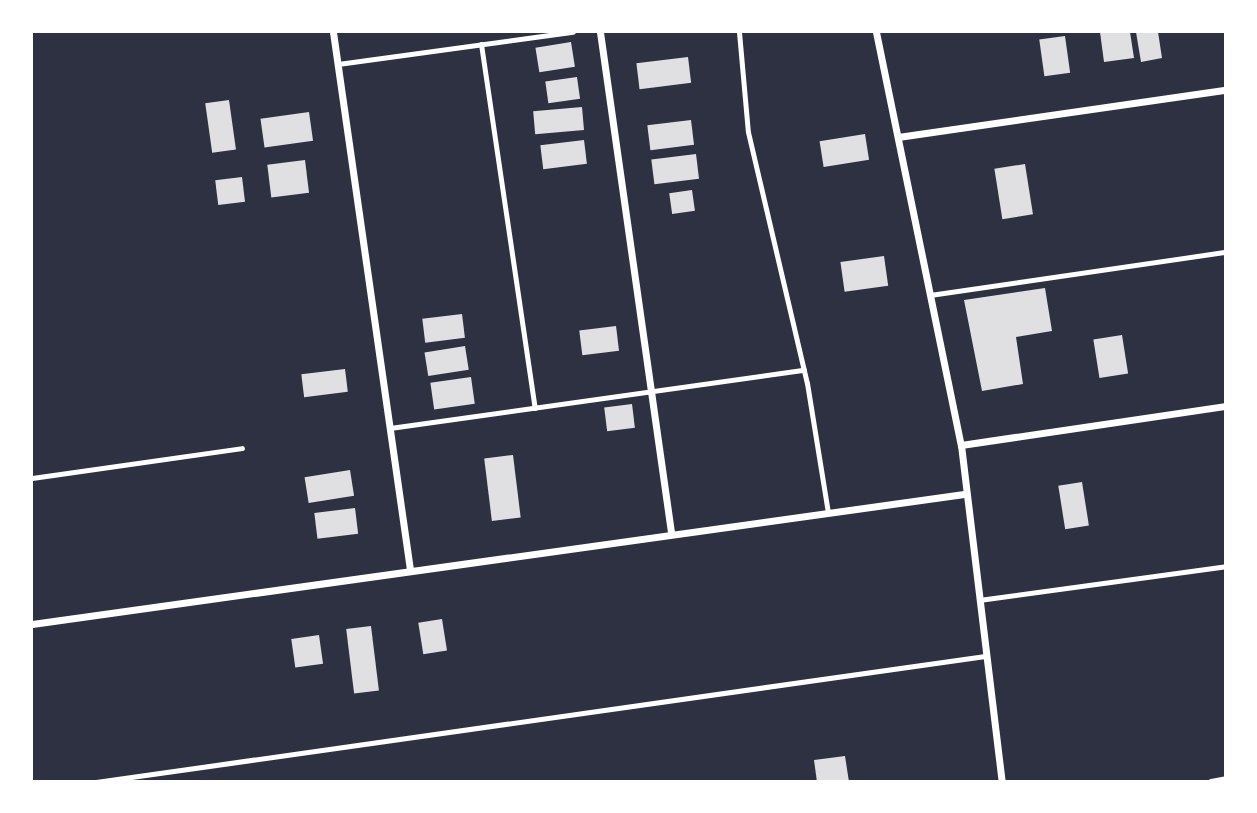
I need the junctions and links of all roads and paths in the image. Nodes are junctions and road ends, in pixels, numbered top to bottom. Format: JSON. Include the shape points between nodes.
{"nodes":[{"id":1,"x":333,"y":32,"type":"edge"},
{"id":2,"x":573,"y":32,"type":"edge"},
{"id":3,"x":600,"y":32,"type":"edge"},
{"id":4,"x":739,"y":32,"type":"edge"},
{"id":5,"x":876,"y":32,"type":"edge"},
{"id":6,"x":481,"y":44,"type":"junction"},
{"id":7,"x":338,"y":64,"type":"junction"},
{"id":8,"x":1226,"y":90,"type":"edge"},
{"id":9,"x":898,"y":137,"type":"junction"},
{"id":10,"x":1226,"y":252,"type":"edge"},
{"id":11,"x":930,"y":295,"type":"junction"},
{"id":12,"x":804,"y":370,"type":"junction"},
{"id":13,"x":652,"y":391,"type":"junction"},
{"id":14,"x":1226,"y":406,"type":"edge"},
{"id":15,"x":535,"y":408,"type":"junction"},
{"id":16,"x":390,"y":428,"type":"junction"},
{"id":17,"x":961,"y":445,"type":"junction"},
{"id":18,"x":242,"y":448,"type":"dead end"},
{"id":19,"x":32,"y":478,"type":"edge"},
{"id":20,"x":964,"y":494,"type":"junction"},
{"id":21,"x":828,"y":512,"type":"junction"},
{"id":22,"x":671,"y":532,"type":"junction"},
{"id":23,"x":1226,"y":566,"type":"edge"},
{"id":24,"x":411,"y":570,"type":"junction"},
{"id":25,"x":977,"y":601,"type":"junction"},
{"id":26,"x":32,"y":624,"type":"edge"},
{"id":27,"x":985,"y":656,"type":"junction"},
{"id":28,"x":1226,"y":779,"type":"edge"},
{"id":29,"x":96,"y":782,"type":"edge"},
{"id":30,"x":1002,"y":782,"type":"edge"},
{"id":31,"x":1211,"y":782,"type":"edge"}],
"edges":[{"from":1,"to":7,"type":"street"},
{"from":2,"to":6,"type":"lane"},
{"from":3,"to":13,"type":"street"},
{"from":4,"to":12,"type":"lane","via":[[748,132]]},
{"from":5,"to":9,"type":"street"},
{"from":6,"to":7,"type":"lane"},
{"from":6,"to":15,"type":"lane"},
{"from":7,"to":16,"type":"street"},
{"from":8,"to":9,"type":"street"},
{"from":9,"to":11,"type":"street"},
{"from":10,"to":11,"type":"lane"},
{"from":11,"to":17,"type":"street"},
{"from":12,"to":13,"type":"lane"},
{"from":12,"to":21,"type":"lane"},
{"from":13,"to":15,"type":"lane"},
{"from":13,"to":22,"type":"street"},
{"from":14,"to":17,"type":"street"},
{"from":15,"to":16,"type":"lane"},
{"from":16,"to":24,"type":"street"},
{"from":17,"to":20,"type":"street"},
{"from":18,"to":19,"type":"lane"},
{"from":20,"to":21,"type":"street"},
{"from":20,"to":25,"type":"street"},
{"from":21,"to":22,"type":"street"},
{"from":22,"to":24,"type":"street"},
{"from":23,"to":25,"type":"lane"},
{"from":24,"to":26,"type":"street"},
{"from":25,"to":27,"type":"street"},
{"from":27,"to":29,"type":"lane"},
{"from":27,"to":30,"type":"street"},
{"from":28,"to":31,"type":"street"}]}
